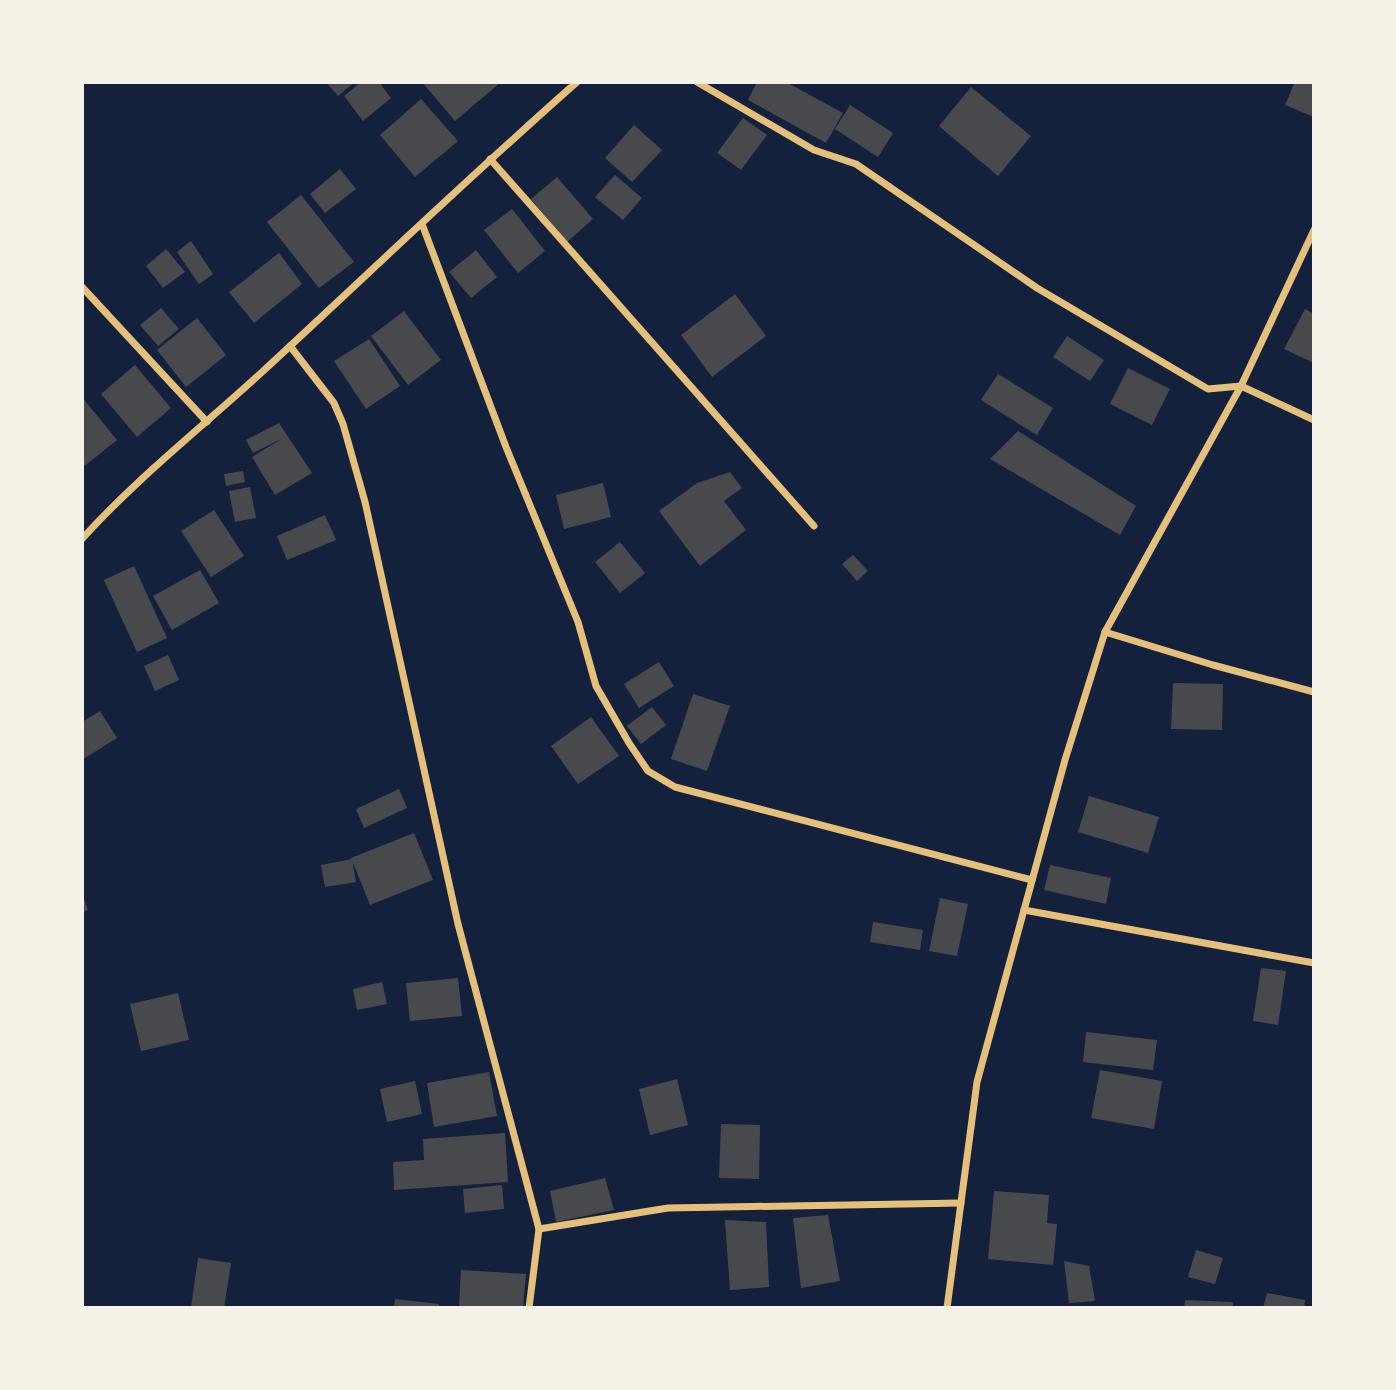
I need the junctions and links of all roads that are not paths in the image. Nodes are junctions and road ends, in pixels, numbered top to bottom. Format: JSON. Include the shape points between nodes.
{"nodes":[{"id":1,"x":577,"y":82,"type":"edge"},
{"id":2,"x":697,"y":82,"type":"edge"},
{"id":3,"x":490,"y":159,"type":"junction"},
{"id":4,"x":422,"y":224,"type":"junction"},
{"id":5,"x":1314,"y":230,"type":"edge"},
{"id":6,"x":82,"y":286,"type":"edge"},
{"id":7,"x":290,"y":345,"type":"junction"},
{"id":8,"x":1241,"y":386,"type":"junction"},
{"id":9,"x":1314,"y":420,"type":"edge"},
{"id":10,"x":207,"y":422,"type":"junction"},
{"id":11,"x":814,"y":527,"type":"dead end"},
{"id":12,"x":82,"y":539,"type":"edge"},
{"id":13,"x":1105,"y":632,"type":"junction"},
{"id":14,"x":1314,"y":692,"type":"edge"},
{"id":15,"x":1032,"y":880,"type":"junction"},
{"id":16,"x":1024,"y":910,"type":"junction"},
{"id":17,"x":1314,"y":963,"type":"edge"},
{"id":18,"x":961,"y":1203,"type":"junction"},
{"id":19,"x":539,"y":1229,"type":"junction"},
{"id":20,"x":528,"y":1308,"type":"edge"},
{"id":21,"x":947,"y":1308,"type":"edge"}],
"edges":[{"from":1,"to":3,"type":"street"},
{"from":2,"to":8,"type":"street","via":[[814,150],[856,164],[1037,288],[1208,389]]},
{"from":3,"to":4,"type":"street"},
{"from":3,"to":11,"type":"street"},
{"from":4,"to":7,"type":"street"},
{"from":4,"to":15,"type":"street","via":[[578,622],[596,686],[648,771],[675,787]]},
{"from":5,"to":8,"type":"street"},
{"from":6,"to":10,"type":"street"},
{"from":7,"to":10,"type":"street"},
{"from":7,"to":19,"type":"street","via":[[334,403],[365,502],[457,924]]},
{"from":8,"to":9,"type":"street"},
{"from":8,"to":13,"type":"street"},
{"from":10,"to":12,"type":"street"},
{"from":13,"to":14,"type":"street"},
{"from":13,"to":15,"type":"street"},
{"from":15,"to":16,"type":"street"},
{"from":16,"to":17,"type":"street"},
{"from":16,"to":18,"type":"street","via":[[977,1082]]},
{"from":18,"to":19,"type":"street","via":[[668,1208]]},
{"from":18,"to":21,"type":"street"},
{"from":19,"to":20,"type":"street"}]}
